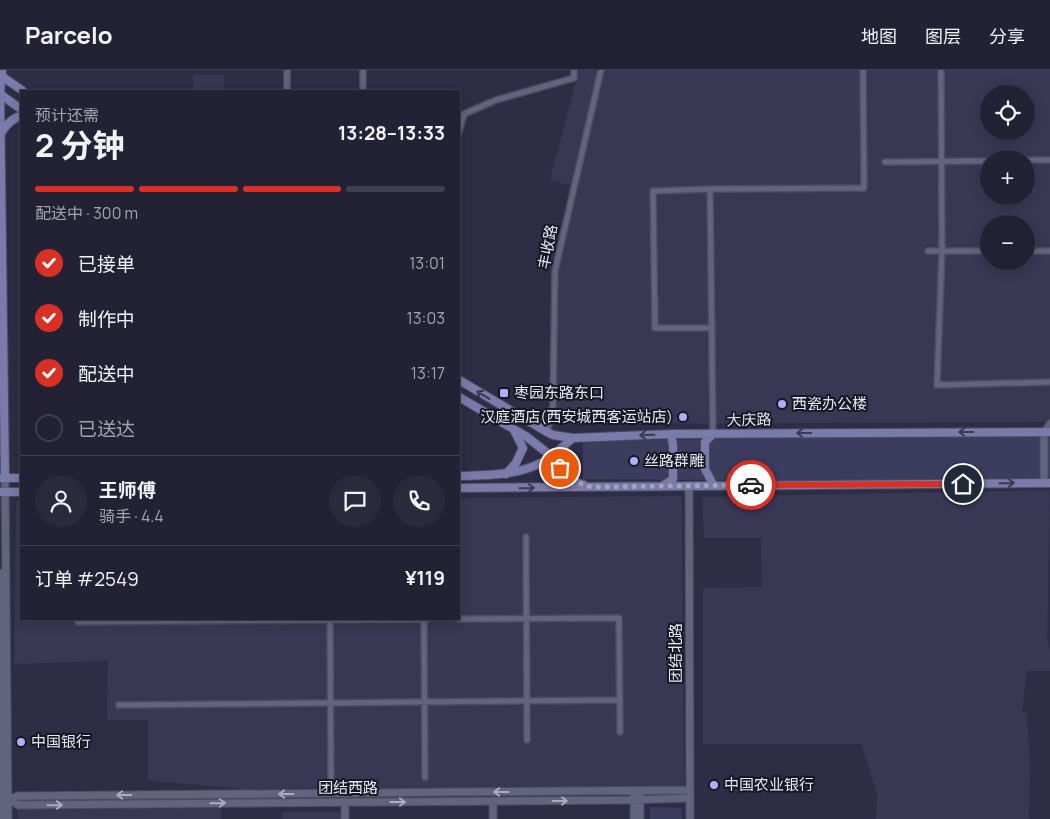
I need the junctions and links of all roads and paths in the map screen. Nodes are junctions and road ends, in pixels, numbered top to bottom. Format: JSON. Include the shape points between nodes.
{"nodes":[{"id":1,"x":287,"y":70,"type":"edge"},
{"id":2,"x":363,"y":70,"type":"edge"},
{"id":3,"x":574,"y":70,"type":"edge"},
{"id":4,"x":601,"y":70,"type":"edge"},
{"id":5,"x":863,"y":70,"type":"edge"},
{"id":6,"x":941,"y":70,"type":"edge"},
{"id":7,"x":1,"y":74,"type":"edge"},
{"id":8,"x":22,"y":90,"type":"edge"},
{"id":9,"x":287,"y":90,"type":"edge"},
{"id":10,"x":363,"y":90,"type":"edge"},
{"id":11,"x":0,"y":94,"type":"edge"},
{"id":12,"x":20,"y":108,"type":"edge"},
{"id":13,"x":20,"y":116,"type":"edge"},
{"id":14,"x":460,"y":128,"type":"edge"},
{"id":15,"x":1,"y":133,"type":"edge"},
{"id":16,"x":1035,"y":160,"type":"edge"},
{"id":17,"x":1050,"y":160,"type":"edge"},
{"id":18,"x":941,"y":161,"type":"junction"},
{"id":19,"x":980,"y":161,"type":"edge"},
{"id":20,"x":885,"y":162,"type":"dead end"},
{"id":21,"x":710,"y":189,"type":"junction"},
{"id":22,"x":2,"y":242,"type":"edge"},
{"id":23,"x":928,"y":251,"type":"dead end"},
{"id":24,"x":980,"y":251,"type":"edge"},
{"id":25,"x":1035,"y":251,"type":"edge"},
{"id":26,"x":1050,"y":251,"type":"edge"},
{"id":27,"x":942,"y":252,"type":"junction"},
{"id":28,"x":712,"y":328,"type":"junction"},
{"id":29,"x":460,"y":381,"type":"edge"},
{"id":30,"x":1050,"y":382,"type":"edge"},
{"id":31,"x":460,"y":398,"type":"edge"},
{"id":32,"x":1050,"y":424,"type":"edge"},
{"id":33,"x":513,"y":428,"type":"junction"},
{"id":34,"x":547,"y":432,"type":"junction"},
{"id":35,"x":1047,"y":432,"type":"edge"},
{"id":36,"x":670,"y":434,"type":"junction"},
{"id":37,"x":714,"y":434,"type":"junction"},
{"id":38,"x":573,"y":438,"type":"junction"},
{"id":39,"x":550,"y":457,"type":"junction"},
{"id":40,"x":506,"y":474,"type":"junction"},
{"id":41,"x":478,"y":475,"type":"junction"},
{"id":42,"x":460,"y":476,"type":"edge"},
{"id":43,"x":3,"y":478,"type":"edge"},
{"id":44,"x":20,"y":478,"type":"edge"},
{"id":45,"x":1047,"y":483,"type":"edge"},
{"id":46,"x":662,"y":486,"type":"junction"},
{"id":47,"x":689,"y":486,"type":"junction"},
{"id":48,"x":714,"y":486,"type":"junction"},
{"id":49,"x":591,"y":487,"type":"junction"},
{"id":50,"x":460,"y":488,"type":"edge"},
{"id":51,"x":478,"y":488,"type":"junction"},
{"id":52,"x":2,"y":492,"type":"edge"},
{"id":53,"x":20,"y":492,"type":"edge"},
{"id":54,"x":526,"y":537,"type":"dead end"},
{"id":55,"x":0,"y":573,"type":"edge"},
{"id":56,"x":460,"y":618,"type":"edge"},
{"id":57,"x":526,"y":618,"type":"junction"},
{"id":58,"x":246,"y":620,"type":"edge"},
{"id":59,"x":330,"y":620,"type":"edge"},
{"id":60,"x":426,"y":620,"type":"edge"},
{"id":61,"x":2,"y":622,"type":"edge"},
{"id":62,"x":78,"y":622,"type":"dead end"},
{"id":63,"x":620,"y":700,"type":"junction"},
{"id":64,"x":527,"y":701,"type":"junction"},
{"id":65,"x":331,"y":702,"type":"junction"},
{"id":66,"x":425,"y":702,"type":"junction"},
{"id":67,"x":119,"y":705,"type":"dead end"},
{"id":68,"x":620,"y":732,"type":"dead end"},
{"id":69,"x":527,"y":740,"type":"dead end"},
{"id":70,"x":425,"y":777,"type":"dead end"},
{"id":71,"x":331,"y":778,"type":"dead end"},
{"id":72,"x":690,"y":794,"type":"junction"},
{"id":73,"x":637,"y":795,"type":"junction"},
{"id":74,"x":4,"y":799,"type":"edge"},
{"id":75,"x":493,"y":801,"type":"junction"},
{"id":76,"x":344,"y":802,"type":"junction"},
{"id":77,"x":2,"y":819,"type":"edge"},
{"id":78,"x":8,"y":819,"type":"edge"},
{"id":79,"x":345,"y":819,"type":"edge"},
{"id":80,"x":493,"y":819,"type":"edge"},
{"id":81,"x":634,"y":819,"type":"edge"},
{"id":82,"x":640,"y":819,"type":"edge"},
{"id":83,"x":690,"y":819,"type":"edge"}],
"edges":[{"from":1,"to":9,"type":"street"},
{"from":2,"to":10,"type":"street"},
{"from":3,"to":14,"type":"street","via":[[574,78],[496,100],[464,114]]},
{"from":4,"to":34,"type":"street","name":"丰收路","via":[[555,271],[553,405]]},
{"from":5,"to":21,"type":"street","via":[[864,188]]},
{"from":6,"to":18,"type":"street"},
{"from":7,"to":8,"type":"main road"},
{"from":7,"to":11,"type":"main road"},
{"from":11,"to":12,"type":"main road"},
{"from":11,"to":15,"type":"main road"},
{"from":13,"to":15,"type":"main road","via":[[6,125]]},
{"from":15,"to":22,"type":"main road"},
{"from":16,"to":17,"type":"street"},
{"from":18,"to":19,"type":"street"},
{"from":18,"to":20,"type":"street"},
{"from":18,"to":27,"type":"street"},
{"from":21,"to":28,"type":"street"},
{"from":21,"to":28,"type":"street","via":[[653,191],[655,328]]},
{"from":22,"to":43,"type":"main road"},
{"from":23,"to":27,"type":"street"},
{"from":24,"to":27,"type":"street"},
{"from":25,"to":26,"type":"street"},
{"from":27,"to":30,"type":"street","via":[[937,385]]},
{"from":28,"to":37,"type":"street"},
{"from":34,"to":29,"type":"main road","name":"大庆路","one_way":true},
{"from":31,"to":33,"type":"main road"},
{"from":32,"to":35,"type":"street"},
{"from":33,"to":39,"type":"main road"},
{"from":33,"to":40,"type":"main road","via":[[523,448],[516,464]]},
{"from":34,"to":38,"type":"main road","name":"大庆路"},
{"from":35,"to":37,"type":"main road","name":"大庆路","one_way":true},
{"from":35,"to":45,"type":"street"},
{"from":36,"to":37,"type":"main road","name":"大庆路"},
{"from":36,"to":38,"type":"main road","name":"大庆路","one_way":true},
{"from":36,"to":46,"type":"main road","via":[[673,479]]},
{"from":37,"to":48,"type":"main road","via":[[705,442],[705,469]]},
{"from":38,"to":39,"type":"main road"},
{"from":39,"to":40,"type":"main road","via":[[532,467]]},
{"from":39,"to":49,"type":"main road","via":[[570,480]]},
{"from":40,"to":41,"type":"main road"},
{"from":41,"to":42,"type":"main road"},
{"from":41,"to":51,"type":"main road"},
{"from":43,"to":44,"type":"main road"},
{"from":43,"to":52,"type":"street"},
{"from":48,"to":45,"type":"main road","one_way":true},
{"from":46,"to":47,"type":"main road"},
{"from":46,"to":49,"type":"main road"},
{"from":47,"to":48,"type":"main road"},
{"from":47,"to":72,"type":"street","name":"团结北路"},
{"from":51,"to":49,"type":"main road","one_way":true},
{"from":50,"to":51,"type":"main road"},
{"from":52,"to":53,"type":"main road"},
{"from":52,"to":61,"type":"street"},
{"from":54,"to":57,"type":"street"},
{"from":55,"to":61,"type":"street"},
{"from":56,"to":57,"type":"street"},
{"from":57,"to":63,"type":"street","via":[[619,618]]},
{"from":57,"to":64,"type":"street"},
{"from":58,"to":62,"type":"street"},
{"from":59,"to":65,"type":"street"},
{"from":60,"to":66,"type":"street"},
{"from":61,"to":74,"type":"street"},
{"from":63,"to":64,"type":"street"},
{"from":63,"to":68,"type":"street"},
{"from":64,"to":66,"type":"street"},
{"from":64,"to":69,"type":"street"},
{"from":65,"to":66,"type":"street"},
{"from":65,"to":67,"type":"street"},
{"from":65,"to":71,"type":"street"},
{"from":66,"to":70,"type":"street"},
{"from":72,"to":73,"type":"street","name":"团结西路"},
{"from":72,"to":83,"type":"street","name":"团结北路"},
{"from":73,"to":74,"type":"street","name":"团结西路","one_way":true,"via":[[18,796]]},
{"from":75,"to":73,"type":"street","name":"团结西路","one_way":true},
{"from":73,"to":81,"type":"street"},
{"from":73,"to":82,"type":"street"},
{"from":74,"to":76,"type":"street","name":"团结西路","one_way":true,"via":[[18,805]]},
{"from":74,"to":77,"type":"street"},
{"from":74,"to":78,"type":"street"},
{"from":76,"to":75,"type":"street","name":"团结西路","one_way":true},
{"from":75,"to":80,"type":"street"},
{"from":76,"to":79,"type":"street"}]}
